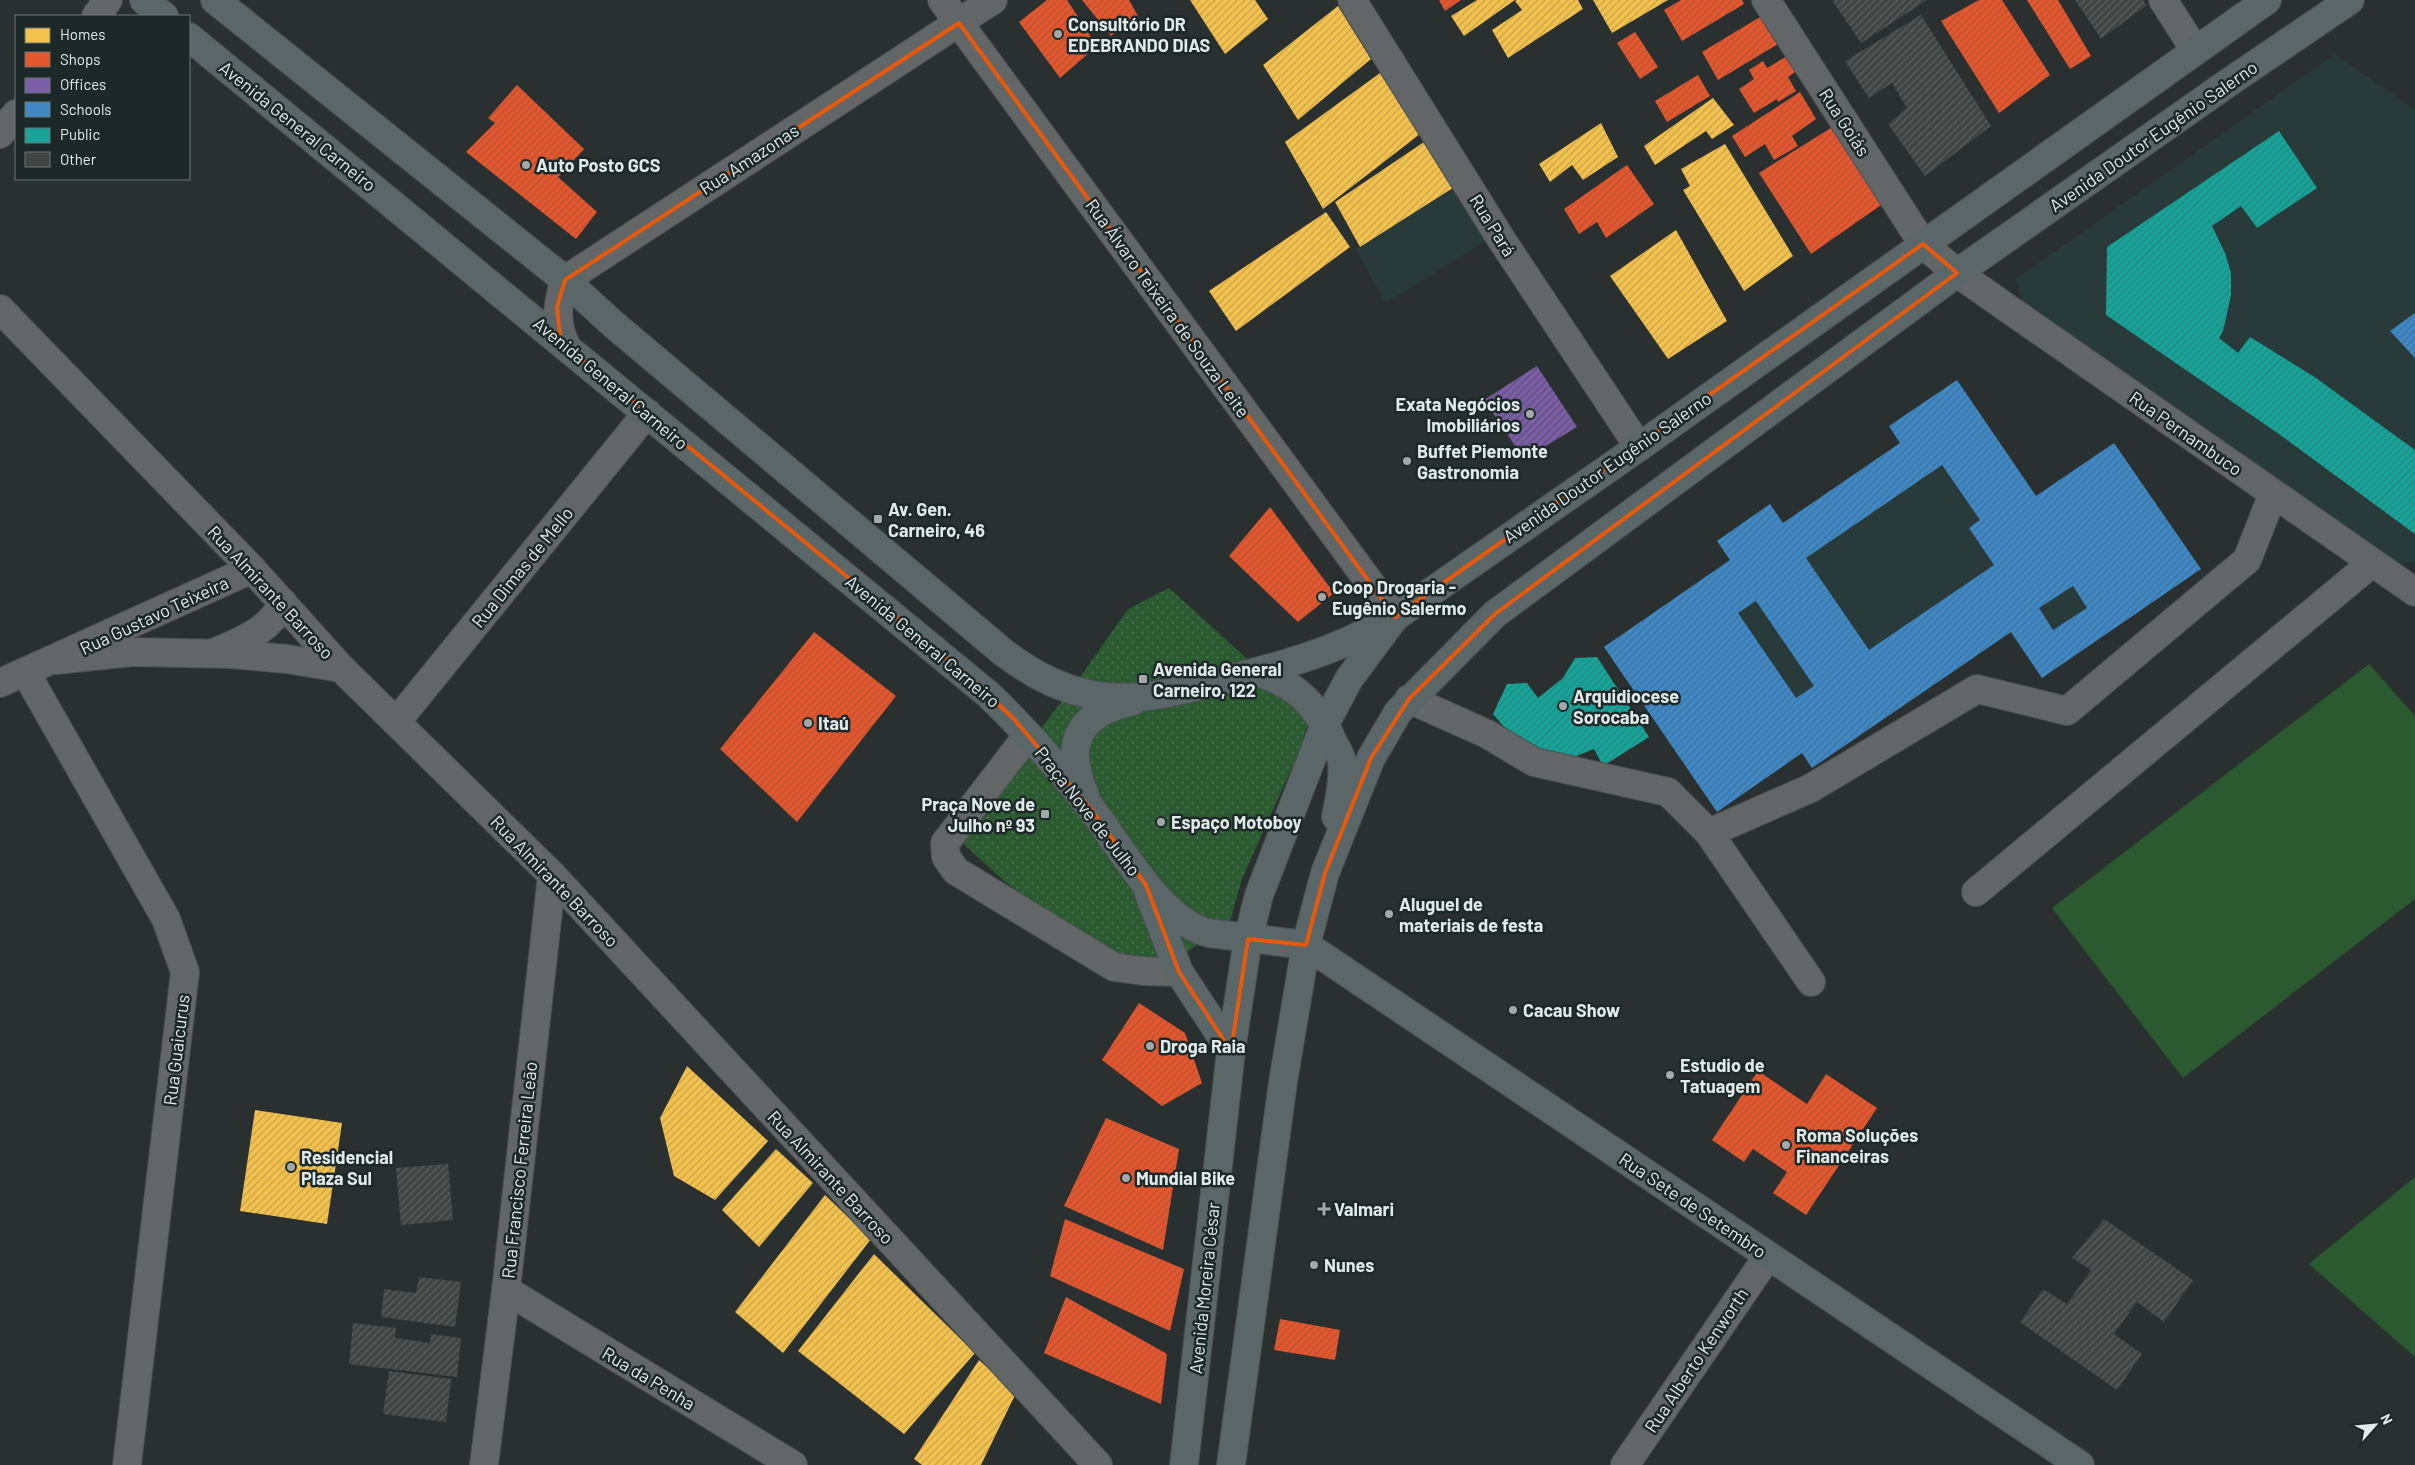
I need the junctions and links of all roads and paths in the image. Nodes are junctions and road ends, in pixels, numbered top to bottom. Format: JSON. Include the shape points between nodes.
{"nodes":[{"id":1,"x":108,"y":0,"type":"edge"},
{"id":2,"x":144,"y":0,"type":"edge"},
{"id":3,"x":215,"y":0,"type":"edge"},
{"id":4,"x":942,"y":0,"type":"edge"},
{"id":5,"x":993,"y":0,"type":"edge"},
{"id":6,"x":1352,"y":0,"type":"edge"},
{"id":7,"x":1766,"y":0,"type":"edge"},
{"id":8,"x":2163,"y":0,"type":"edge"},
{"id":9,"x":2267,"y":0,"type":"edge"},
{"id":10,"x":2350,"y":0,"type":"edge"},
{"id":11,"x":97,"y":15,"type":"edge"},
{"id":12,"x":163,"y":15,"type":"edge"},
{"id":13,"x":959,"y":23,"type":"junction"},
{"id":14,"x":190,"y":38,"type":"edge"},
{"id":15,"x":2196,"y":50,"type":"junction"},
{"id":16,"x":15,"y":115,"type":"edge"},
{"id":17,"x":0,"y":134,"type":"edge"},
{"id":18,"x":1923,"y":244,"type":"junction"},
{"id":19,"x":1957,"y":273,"type":"junction"},
{"id":20,"x":565,"y":280,"type":"junction"},
{"id":21,"x":0,"y":309,"type":"edge"},
{"id":22,"x":568,"y":348,"type":"junction"},
{"id":23,"x":647,"y":413,"type":"junction"},
{"id":24,"x":1639,"y":447,"type":"junction"},
{"id":25,"x":2273,"y":494,"type":"junction"},
{"id":26,"x":2372,"y":563,"type":"junction"},
{"id":27,"x":252,"y":569,"type":"junction"},
{"id":28,"x":2414,"y":590,"type":"edge"},
{"id":29,"x":283,"y":603,"type":"junction"},
{"id":30,"x":1395,"y":617,"type":"junction"},
{"id":31,"x":213,"y":654,"type":"junction"},
{"id":32,"x":56,"y":660,"type":"junction"},
{"id":33,"x":341,"y":668,"type":"junction"},
{"id":34,"x":26,"y":672,"type":"junction"},
{"id":35,"x":1256,"y":672,"type":"junction"},
{"id":36,"x":0,"y":683,"type":"edge"},
{"id":37,"x":1149,"y":698,"type":"junction"},
{"id":38,"x":1409,"y":699,"type":"junction"},
{"id":39,"x":397,"y":721,"type":"junction"},
{"id":40,"x":1325,"y":724,"type":"junction"},
{"id":41,"x":1028,"y":735,"type":"junction"},
{"id":42,"x":1090,"y":808,"type":"junction"},
{"id":43,"x":1710,"y":833,"type":"junction"},
{"id":44,"x":1325,"y":873,"type":"junction"},
{"id":45,"x":552,"y":875,"type":"junction"},
{"id":46,"x":1146,"y":885,"type":"junction"},
{"id":47,"x":1976,"y":892,"type":"dead end"},
{"id":48,"x":1248,"y":939,"type":"junction"},
{"id":49,"x":1306,"y":945,"type":"junction"},
{"id":50,"x":1179,"y":972,"type":"junction"},
{"id":51,"x":1811,"y":982,"type":"dead end"},
{"id":52,"x":1231,"y":1051,"type":"junction"},
{"id":53,"x":1768,"y":1256,"type":"junction"},
{"id":54,"x":506,"y":1290,"type":"junction"},
{"id":55,"x":127,"y":1465,"type":"edge"},
{"id":56,"x":484,"y":1465,"type":"edge"},
{"id":57,"x":793,"y":1465,"type":"edge"},
{"id":58,"x":1098,"y":1465,"type":"edge"},
{"id":59,"x":1184,"y":1465,"type":"edge"},
{"id":60,"x":1231,"y":1465,"type":"edge"},
{"id":61,"x":1625,"y":1465,"type":"edge"},
{"id":62,"x":2080,"y":1465,"type":"edge"}],
"edges":[{"from":1,"to":11,"type":"street"},
{"from":2,"to":12,"type":"main road"},
{"from":3,"to":20,"type":"main road"},
{"from":4,"to":13,"type":"street","name":"Rua Álvaro Teixeira de Souza Leite"},
{"from":5,"to":13,"type":"street","name":"Rua Amazonas"},
{"from":6,"to":24,"type":"street","name":"Rua Pará","via":[[1503,242]]},
{"from":7,"to":18,"type":"street","name":"Rua Goiás"},
{"from":8,"to":15,"type":"street"},
{"from":9,"to":15,"type":"main road","name":"Avenida Doutor Eugênio Salerno"},
{"from":10,"to":19,"type":"main road","name":"Avenida Doutor Eugênio Salerno"},
{"from":13,"to":20,"type":"street","name":"Rua Amazonas"},
{"from":13,"to":30,"type":"street","name":"Rua Álvaro Teixeira de Souza Leite"},
{"from":14,"to":22,"type":"main road","name":"Avenida General Carneiro"},
{"from":15,"to":18,"type":"main road","name":"Avenida Doutor Eugênio Salerno"},
{"from":16,"to":17,"type":"street"},
{"from":18,"to":19,"type":"street"},
{"from":18,"to":24,"type":"main road","name":"Avenida Doutor Eugênio Salerno"},
{"from":19,"to":25,"type":"street","name":"Rua Pernambuco"},
{"from":19,"to":38,"type":"main road","name":"Avenida Doutor Eugênio Salerno","via":[[1495,614]]},
{"from":20,"to":22,"type":"street","via":[[558,307],[560,336]]},
{"from":20,"to":37,"type":"main road","via":[[1004,653],[1060,686],[1099,696]]},
{"from":21,"to":27,"type":"street","name":"Rua Almirante Barroso"},
{"from":22,"to":23,"type":"main road","name":"Avenida General Carneiro"},
{"from":23,"to":39,"type":"street","name":"Rua Dimas de Mello"},
{"from":23,"to":41,"type":"main road","name":"Avenida General Carneiro","via":[[967,675]]},
{"from":24,"to":30,"type":"main road","name":"Avenida Doutor Eugênio Salerno"},
{"from":25,"to":26,"type":"street","name":"Rua Pernambuco"},
{"from":25,"to":43,"type":"street","via":[[2248,560],[2068,711],[1977,688],[1811,788]]},
{"from":26,"to":28,"type":"street","name":"Rua Pernambuco"},
{"from":26,"to":47,"type":"street"},
{"from":27,"to":29,"type":"street","name":"Rua Almirante Barroso"},
{"from":27,"to":32,"type":"street","name":"Rua Gustavo Teixeira"},
{"from":29,"to":31,"type":"street","name":"Rua Gustavo Teixeira","via":[[265,627]]},
{"from":29,"to":33,"type":"street","name":"Rua Almirante Barroso"},
{"from":30,"to":35,"type":"main road","via":[[1365,635],[1321,653]]},
{"from":30,"to":40,"type":"main road","name":"Avenida Doutor Eugênio Salerno","via":[[1349,679]]},
{"from":31,"to":32,"type":"street","name":"Rua Gustavo Teixeira","via":[[132,652]]},
{"from":31,"to":33,"type":"street","name":"Rua Gustavo Teixeira","via":[[287,659]]},
{"from":32,"to":34,"type":"street","name":"Rua Gustavo Teixeira"},
{"from":33,"to":39,"type":"street","name":"Rua Almirante Barroso"},
{"from":34,"to":36,"type":"street","name":"Rua Gustavo Teixeira"},
{"from":34,"to":55,"type":"street","name":"Rua Guaicurus","via":[[166,919],[185,972]]},
{"from":35,"to":37,"type":"main road"},
{"from":35,"to":40,"type":"main road","via":[[1278,678],[1295,690]]},
{"from":37,"to":42,"type":"main road","via":[[1105,710],[1080,730],[1074,758],[1077,776]]},
{"from":38,"to":43,"type":"street","via":[[1487,734],[1534,762],[1668,792]]},
{"from":38,"to":44,"type":"main road","name":"Avenida Doutor Eugênio Salerno","via":[[1371,758]]},
{"from":39,"to":45,"type":"street","name":"Rua Almirante Barroso"},
{"from":40,"to":44,"type":"main road","via":[[1342,762],[1341,788]]},
{"from":40,"to":48,"type":"main road","via":[[1258,895]]},
{"from":41,"to":42,"type":"main road","name":"Praça Nove de Julho"},
{"from":41,"to":50,"type":"street","name":"Praça Nove de Julho","via":[[945,843],[946,857],[956,871],[1114,967]]},
{"from":42,"to":46,"type":"main road","name":"Praça Nove de Julho"},
{"from":43,"to":51,"type":"street"},
{"from":44,"to":49,"type":"main road"},
{"from":45,"to":54,"type":"street","name":"Rua Francisco Ferreira Leão"},
{"from":45,"to":58,"type":"street","name":"Rua Almirante Barroso"},
{"from":46,"to":48,"type":"main road","name":"Praça Nove de Julho","via":[[1175,914],[1197,930]]},
{"from":46,"to":50,"type":"main road"},
{"from":48,"to":49,"type":"main road","name":"Praça Nove de Julho"},
{"from":48,"to":52,"type":"main road"},
{"from":49,"to":53,"type":"main road","name":"Rua Sete de Setembro"},
{"from":49,"to":60,"type":"main road","via":[[1283,1082]]},
{"from":50,"to":52,"type":"main road"},
{"from":52,"to":59,"type":"main road","name":"Avenida Moreira César"},
{"from":53,"to":61,"type":"street","name":"Rua Alberto Kenworth"},
{"from":53,"to":62,"type":"main road","name":"Rua Sete de Setembro"},
{"from":54,"to":56,"type":"street","name":"Rua Francisco Ferreira Leão"},
{"from":54,"to":57,"type":"street","name":"Rua da Penha"}]}
